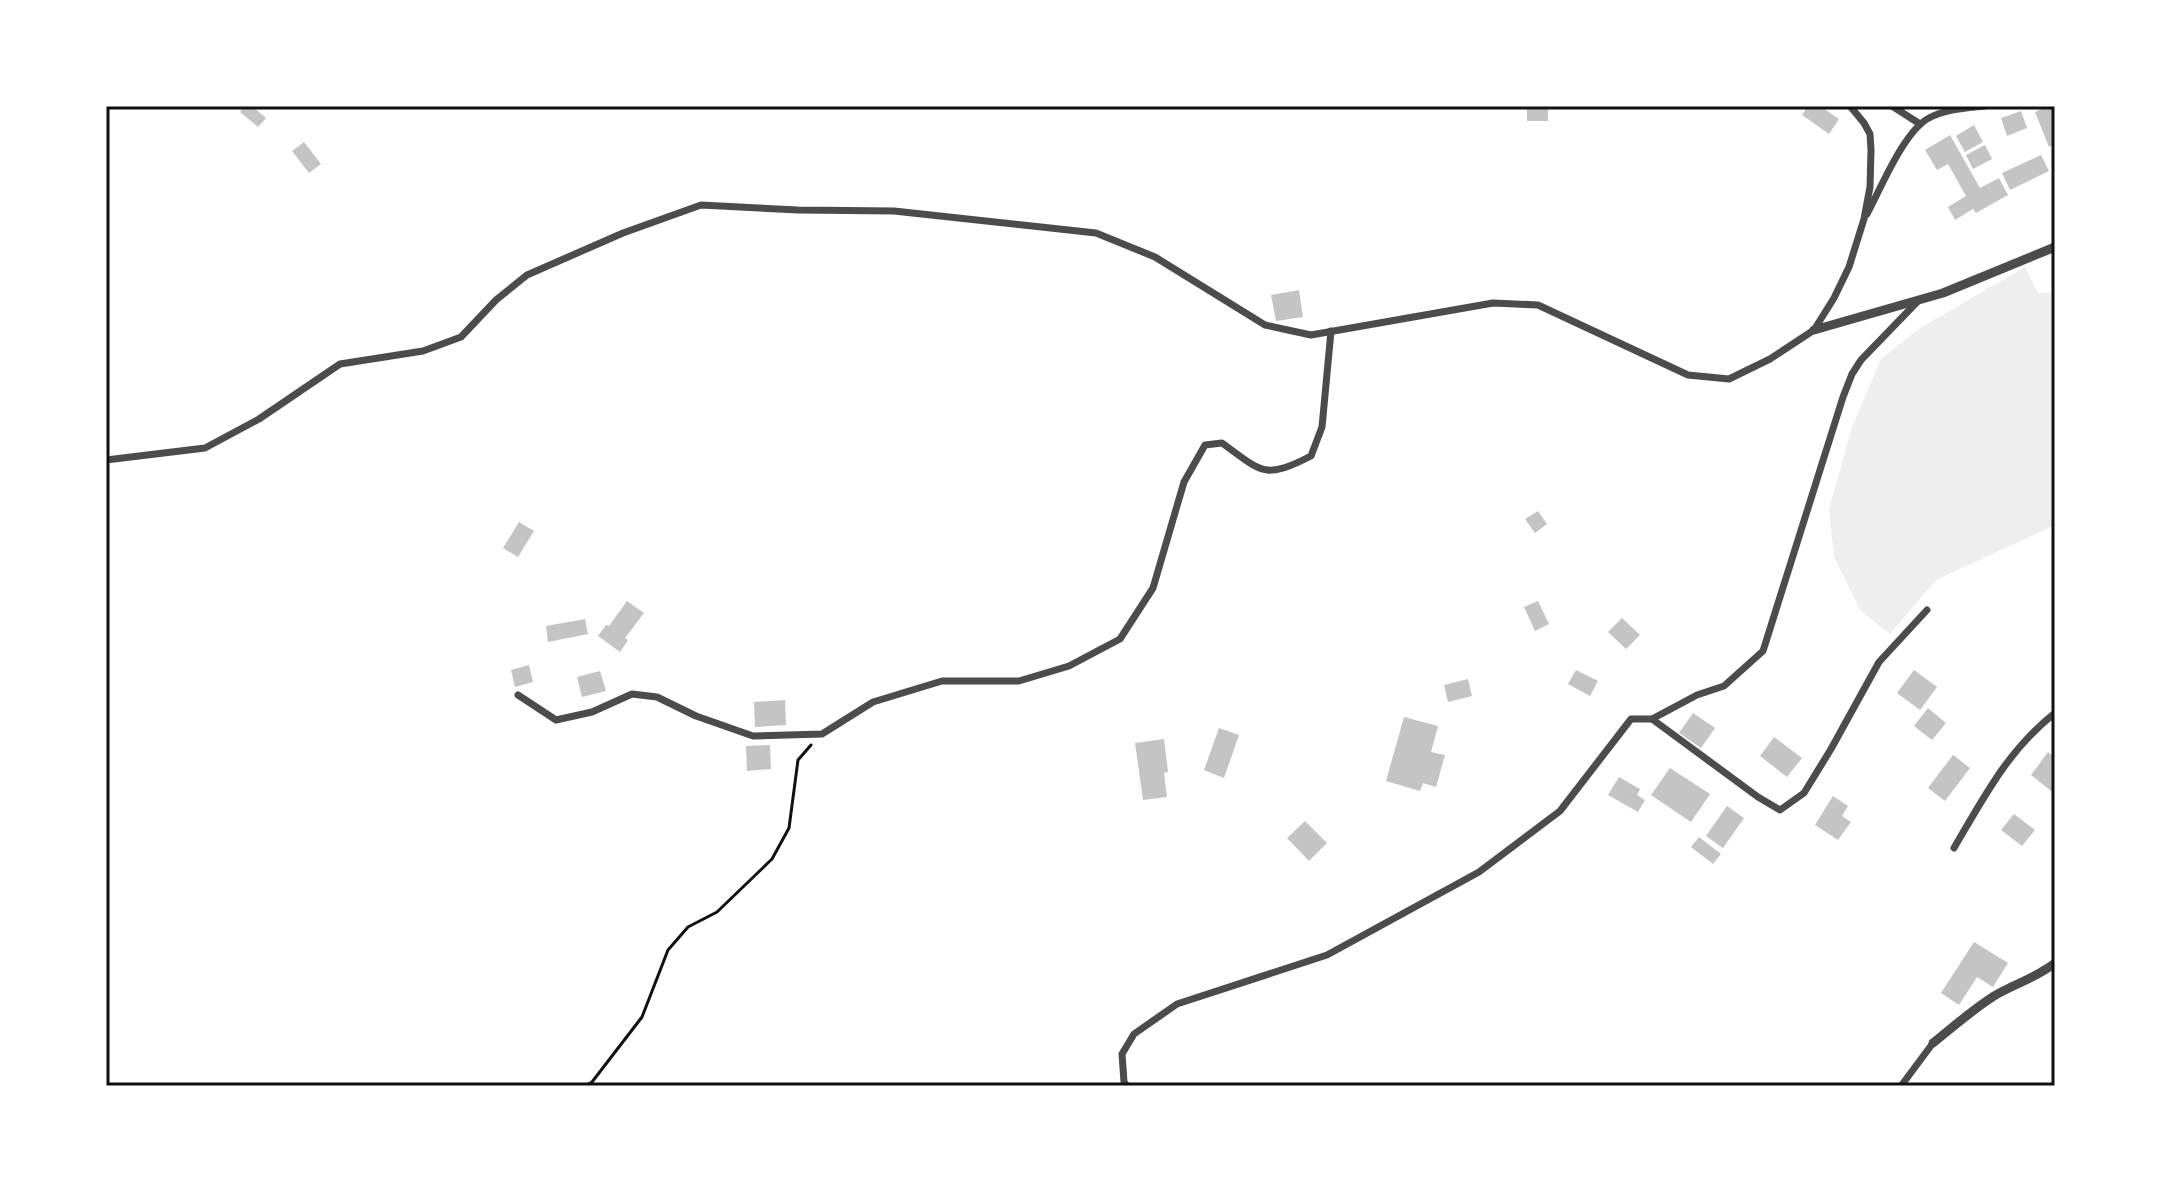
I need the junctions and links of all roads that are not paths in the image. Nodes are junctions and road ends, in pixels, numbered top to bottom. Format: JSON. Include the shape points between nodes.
{"nodes":[{"id":1,"x":1850,"y":106,"type":"edge"},
{"id":2,"x":1892,"y":106,"type":"edge"},
{"id":3,"x":1985,"y":106,"type":"edge"},
{"id":4,"x":1920,"y":124,"type":"junction"},
{"id":5,"x":1864,"y":219,"type":"junction"},
{"id":6,"x":2055,"y":247,"type":"edge"},
{"id":7,"x":1919,"y":301,"type":"junction"},
{"id":8,"x":1814,"y":330,"type":"junction"},
{"id":9,"x":1331,"y":331,"type":"junction"},
{"id":10,"x":106,"y":460,"type":"edge"},
{"id":11,"x":1927,"y":610,"type":"dead end"},
{"id":12,"x":518,"y":695,"type":"dead end"},
{"id":13,"x":2055,"y":713,"type":"edge"},
{"id":14,"x":1652,"y":719,"type":"junction"},
{"id":15,"x":1954,"y":848,"type":"dead end"},
{"id":16,"x":2055,"y":963,"type":"edge"},
{"id":17,"x":1933,"y":1043,"type":"joint"},
{"id":18,"x":1127,"y":1086,"type":"edge"},
{"id":19,"x":1901,"y":1086,"type":"edge"}],
"edges":[{"from":1,"to":5,"type":"street","via":[[1870,134]]},
{"from":2,"to":4,"type":"street"},
{"from":3,"to":4,"type":"street","via":[[1943,112]]},
{"from":4,"to":5,"type":"street"},
{"from":5,"to":8,"type":"street","via":[[1849,267]]},
{"from":6,"to":7,"type":"street"},
{"from":7,"to":8,"type":"street"},
{"from":7,"to":14,"type":"street","via":[[1852,374],[1763,651],[1724,686]]},
{"from":8,"to":9,"type":"street","via":[[1729,379],[1688,375],[1538,305],[1493,303]]},
{"from":9,"to":10,"type":"street","via":[[1311,335],[1265,325],[1155,257],[1096,233],[894,211],[701,205],[527,275],[461,337],[423,351],[340,364],[205,448]]},
{"from":9,"to":12,"type":"street","via":[[1322,427],[1311,456],[1284,470],[1259,470],[1222,443],[1205,445],[1184,482],[1153,588],[1120,639],[1069,666],[1019,681],[942,681],[873,702],[822,734],[753,736],[657,697],[632,694],[592,712],[556,720]]},
{"from":11,"to":14,"type":"street","via":[[1879,662],[1804,793],[1780,810]]},
{"from":13,"to":15,"type":"street","via":[[2004,764]]},
{"from":14,"to":18,"type":"street","via":[[1631,719],[1560,811],[1479,872],[1327,955],[1177,1004],[1134,1034],[1122,1054]]},
{"from":16,"to":17,"type":"street","via":[[1993,997]]},
{"from":17,"to":19,"type":"street"}]}
